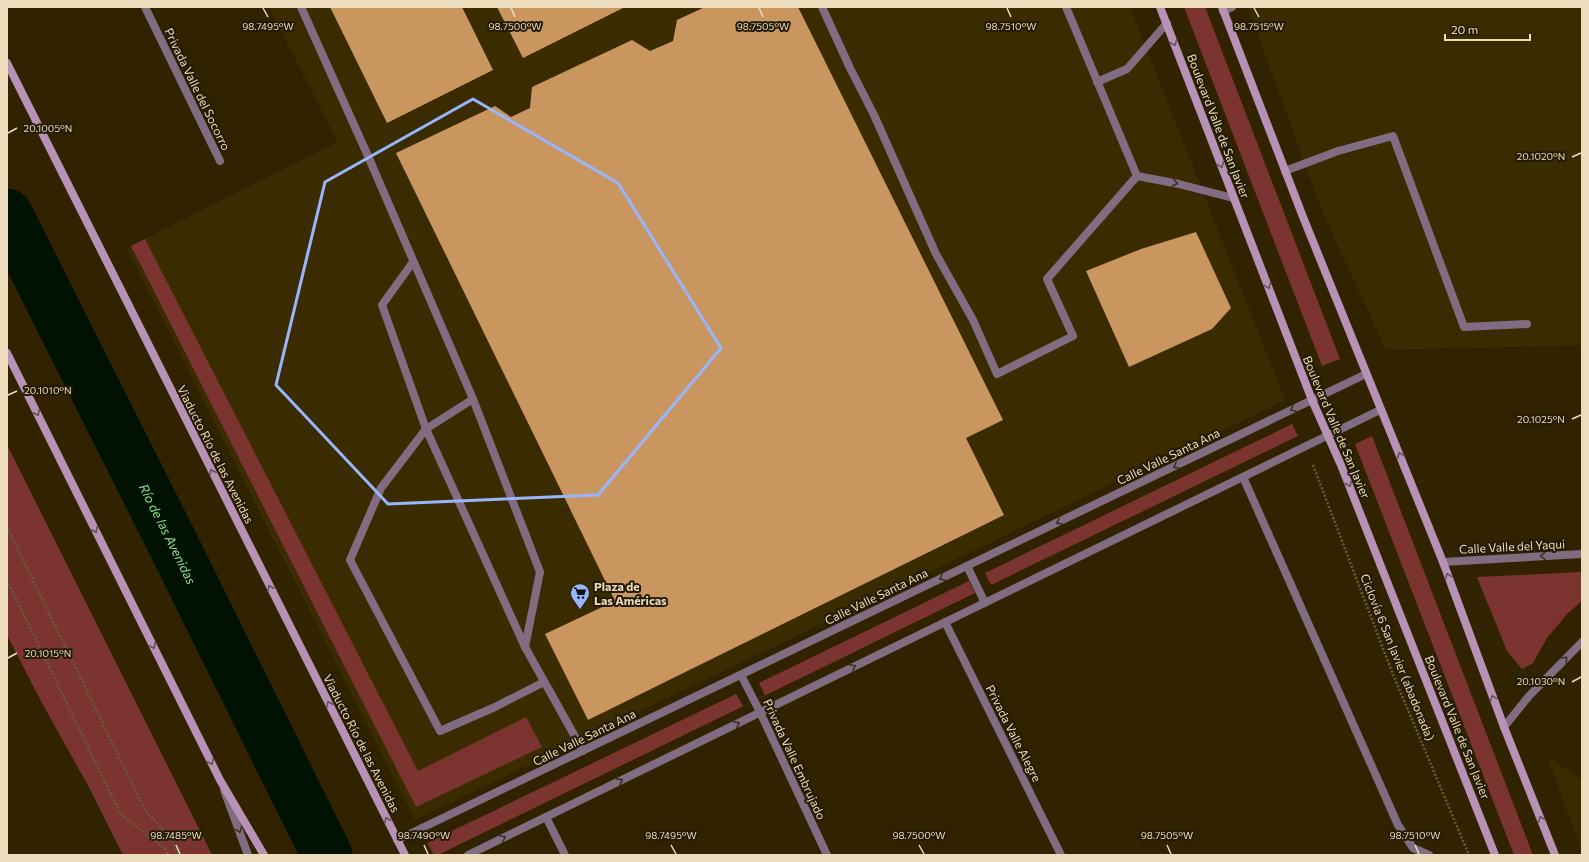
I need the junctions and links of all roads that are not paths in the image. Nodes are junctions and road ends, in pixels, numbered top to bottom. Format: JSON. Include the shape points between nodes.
{"nodes":[{"id":1,"x":145,"y":7,"type":"edge"},
{"id":2,"x":301,"y":7,"type":"edge"},
{"id":3,"x":822,"y":7,"type":"edge"},
{"id":4,"x":1066,"y":7,"type":"edge"},
{"id":5,"x":1160,"y":7,"type":"edge"},
{"id":6,"x":1232,"y":7,"type":"edge"},
{"id":7,"x":1223,"y":9,"type":"edge"},
{"id":8,"x":1167,"y":23,"type":"junction"},
{"id":9,"x":7,"y":63,"type":"edge"},
{"id":10,"x":1097,"y":82,"type":"junction"},
{"id":11,"x":220,"y":161,"type":"dead end"},
{"id":12,"x":1285,"y":171,"type":"junction"},
{"id":13,"x":1137,"y":176,"type":"junction"},
{"id":14,"x":1233,"y":198,"type":"junction"},
{"id":15,"x":413,"y":262,"type":"junction"},
{"id":16,"x":1527,"y":324,"type":"dead end"},
{"id":17,"x":7,"y":353,"type":"edge"},
{"id":18,"x":1366,"y":374,"type":"junction"},
{"id":19,"x":473,"y":399,"type":"junction"},
{"id":20,"x":1312,"y":400,"type":"junction"},
{"id":21,"x":1380,"y":410,"type":"junction"},
{"id":22,"x":426,"y":429,"type":"junction"},
{"id":23,"x":1328,"y":436,"type":"junction"},
{"id":24,"x":1243,"y":477,"type":"junction"},
{"id":25,"x":1582,"y":554,"type":"edge"},
{"id":26,"x":1443,"y":562,"type":"junction"},
{"id":27,"x":967,"y":566,"type":"junction"},
{"id":28,"x":985,"y":603,"type":"junction"},
{"id":29,"x":945,"y":622,"type":"junction"},
{"id":30,"x":1582,"y":642,"type":"edge"},
{"id":31,"x":525,"y":647,"type":"junction"},
{"id":32,"x":741,"y":675,"type":"junction"},
{"id":33,"x":544,"y":682,"type":"junction"},
{"id":34,"x":760,"y":712,"type":"junction"},
{"id":35,"x":1504,"y":727,"type":"junction"},
{"id":36,"x":583,"y":751,"type":"junction"},
{"id":37,"x":220,"y":780,"type":"junction"},
{"id":38,"x":546,"y":817,"type":"junction"},
{"id":39,"x":397,"y":840,"type":"junction"},
{"id":40,"x":248,"y":855,"type":"edge"},
{"id":41,"x":264,"y":855,"type":"edge"},
{"id":42,"x":405,"y":855,"type":"edge"},
{"id":43,"x":468,"y":855,"type":"edge"},
{"id":44,"x":565,"y":855,"type":"edge"},
{"id":45,"x":827,"y":855,"type":"edge"},
{"id":46,"x":1061,"y":855,"type":"edge"},
{"id":47,"x":1429,"y":855,"type":"edge"},
{"id":48,"x":1494,"y":855,"type":"edge"},
{"id":49,"x":1555,"y":855,"type":"edge"}],
"edges":[{"from":1,"to":11,"type":"street","name":"Privada Valle del Socorro"},
{"from":2,"to":15,"type":"street"},
{"from":3,"to":13,"type":"street","via":[[936,254],[972,320],[997,374],[1073,336],[1047,279]]},
{"from":4,"to":10,"type":"street"},
{"from":5,"to":8,"type":"main road","name":"Boulevard Valle de San Javier"},
{"from":6,"to":7,"type":"street"},
{"from":7,"to":12,"type":"main road"},
{"from":8,"to":10,"type":"street","via":[[1128,69]]},
{"from":8,"to":14,"type":"main road","name":"Boulevard Valle de San Javier","one_way":true},
{"from":39,"to":9,"type":"main road","name":"Viaducto Río de las Avenidas","one_way":true},
{"from":10,"to":13,"type":"street"},
{"from":12,"to":16,"type":"street","via":[[1338,151],[1393,136],[1464,327]]},
{"from":12,"to":18,"type":"main road"},
{"from":13,"to":14,"type":"street","one_way":true},
{"from":14,"to":20,"type":"main road","name":"Boulevard Valle de San Javier","one_way":true},
{"from":15,"to":19,"type":"street"},
{"from":15,"to":22,"type":"street","via":[[382,305]]},
{"from":17,"to":37,"type":"main road","one_way":true},
{"from":18,"to":20,"type":"street","name":"Calle Valle Santa Ana"},
{"from":18,"to":21,"type":"main road"},
{"from":19,"to":22,"type":"street"},
{"from":19,"to":31,"type":"street","via":[[540,572]]},
{"from":20,"to":23,"type":"main road","name":"Boulevard Valle de San Javier"},
{"from":20,"to":27,"type":"street","name":"Calle Valle Santa Ana","one_way":true},
{"from":21,"to":23,"type":"street"},
{"from":26,"to":21,"type":"main road","one_way":true},
{"from":22,"to":31,"type":"street"},
{"from":22,"to":33,"type":"street","via":[[380,488],[350,560],[440,731]]},
{"from":23,"to":24,"type":"street"},
{"from":23,"to":48,"type":"main road","name":"Boulevard Valle de San Javier","one_way":true,"via":[[1411,640]]},
{"from":24,"to":28,"type":"street"},
{"from":24,"to":47,"type":"street","via":[[1398,825],[1413,848]]},
{"from":25,"to":26,"type":"street","name":"Calle Valle del Yaqui","one_way":true},
{"from":35,"to":26,"type":"main road","one_way":true},
{"from":27,"to":28,"type":"street"},
{"from":27,"to":32,"type":"street","name":"Calle Valle Santa Ana","one_way":true},
{"from":28,"to":29,"type":"street"},
{"from":34,"to":29,"type":"street","one_way":true},
{"from":29,"to":46,"type":"street","name":"Privada Valle Alegre"},
{"from":35,"to":30,"type":"street","one_way":true,"via":[[1529,696]]},
{"from":31,"to":33,"type":"street"},
{"from":32,"to":34,"type":"street","name":"Privada Valle Embrujado"},
{"from":32,"to":36,"type":"street","name":"Calle Valle Santa Ana"},
{"from":33,"to":36,"type":"street"},
{"from":38,"to":34,"type":"street","one_way":true},
{"from":34,"to":45,"type":"street","name":"Privada Valle Embrujado"},
{"from":49,"to":35,"type":"main road","one_way":true},
{"from":36,"to":39,"type":"street","name":"Calle Valle Santa Ana"},
{"from":37,"to":40,"type":"street","one_way":true},
{"from":37,"to":41,"type":"main road"},
{"from":43,"to":38,"type":"street","one_way":true},
{"from":38,"to":44,"type":"street"},
{"from":39,"to":42,"type":"main road","name":"Viaducto Río de las Avenidas"}]}
